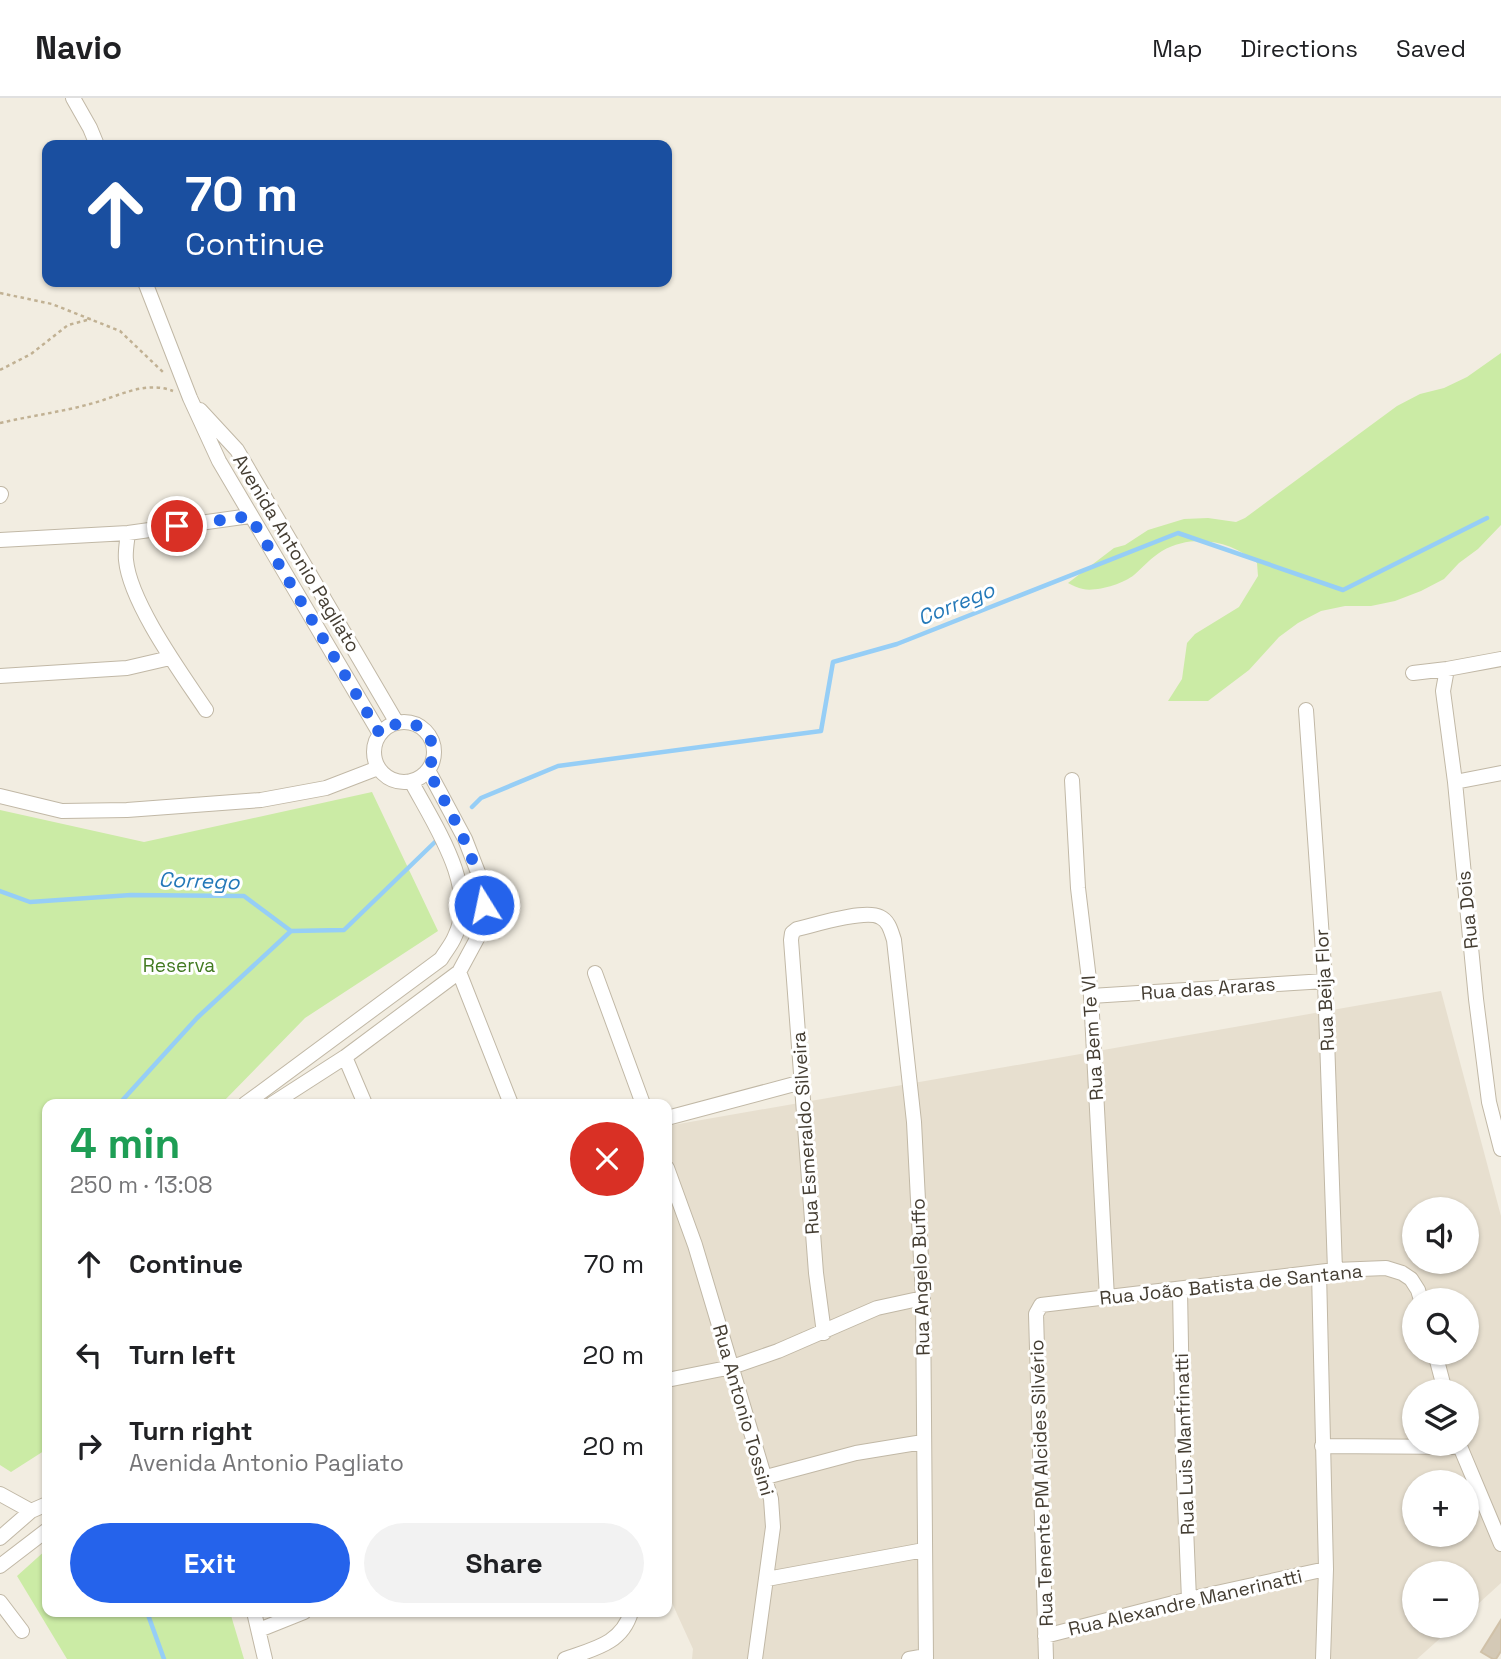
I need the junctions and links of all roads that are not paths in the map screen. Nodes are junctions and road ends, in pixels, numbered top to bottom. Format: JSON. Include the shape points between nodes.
{"nodes":[{"id":1,"x":72,"y":98,"type":"edge"},
{"id":2,"x":95,"y":140,"type":"edge"},
{"id":3,"x":147,"y":287,"type":"edge"},
{"id":4,"x":190,"y":398,"type":"junction"},
{"id":5,"x":250,"y":516,"type":"junction"},
{"id":6,"x":128,"y":533,"type":"junction"},
{"id":7,"x":0,"y":540,"type":"edge"},
{"id":8,"x":170,"y":658,"type":"junction"},
{"id":9,"x":1501,"y":659,"type":"edge"},
{"id":10,"x":1447,"y":669,"type":"junction"},
{"id":11,"x":1413,"y":673,"type":"dead end"},
{"id":12,"x":0,"y":676,"type":"edge"},
{"id":13,"x":206,"y":710,"type":"dead end"},
{"id":14,"x":1306,"y":710,"type":"dead end"},
{"id":15,"x":397,"y":723,"type":"junction"},
{"id":16,"x":380,"y":734,"type":"junction"},
{"id":17,"x":378,"y":768,"type":"junction"},
{"id":18,"x":428,"y":770,"type":"junction"},
{"id":19,"x":1501,"y":773,"type":"edge"},
{"id":20,"x":1072,"y":779,"type":"dead end"},
{"id":21,"x":411,"y":781,"type":"junction"},
{"id":22,"x":1455,"y":782,"type":"junction"},
{"id":23,"x":0,"y":796,"type":"edge"},
{"id":24,"x":792,"y":933,"type":"joint"},
{"id":25,"x":459,"y":972,"type":"junction"},
{"id":26,"x":595,"y":973,"type":"dead end"},
{"id":27,"x":1325,"y":981,"type":"junction"},
{"id":28,"x":1091,"y":996,"type":"junction"},
{"id":29,"x":345,"y":1057,"type":"junction"},
{"id":30,"x":802,"y":1082,"type":"junction"},
{"id":31,"x":251,"y":1099,"type":"edge"},
{"id":32,"x":280,"y":1099,"type":"edge"},
{"id":33,"x":363,"y":1099,"type":"edge"},
{"id":34,"x":509,"y":1099,"type":"edge"},
{"id":35,"x":641,"y":1099,"type":"edge"},
{"id":36,"x":672,"y":1117,"type":"edge"},
{"id":37,"x":1501,"y":1149,"type":"edge"},
{"id":38,"x":672,"y":1182,"type":"edge"},
{"id":39,"x":1335,"y":1270,"type":"junction"},
{"id":40,"x":1320,"y":1272,"type":"junction"},
{"id":41,"x":1416,"y":1288,"type":"edge"},
{"id":42,"x":1180,"y":1290,"type":"junction"},
{"id":43,"x":923,"y":1298,"type":"junction"},
{"id":44,"x":1107,"y":1298,"type":"junction"},
{"id":45,"x":1038,"y":1308,"type":"joint"},
{"id":46,"x":824,"y":1333,"type":"junction"},
{"id":47,"x":732,"y":1367,"type":"junction"},
{"id":48,"x":672,"y":1379,"type":"edge"},
{"id":49,"x":923,"y":1442,"type":"junction"},
{"id":50,"x":1402,"y":1445,"type":"edge"},
{"id":51,"x":1322,"y":1446,"type":"junction"},
{"id":52,"x":1464,"y":1456,"type":"edge"},
{"id":53,"x":766,"y":1477,"type":"junction"},
{"id":54,"x":0,"y":1494,"type":"edge"},
{"id":55,"x":42,"y":1506,"type":"edge"},
{"id":56,"x":31,"y":1511,"type":"junction"},
{"id":57,"x":42,"y":1534,"type":"edge"},
{"id":58,"x":1498,"y":1537,"type":"edge"},
{"id":59,"x":0,"y":1538,"type":"edge"},
{"id":60,"x":924,"y":1550,"type":"junction"},
{"id":61,"x":0,"y":1566,"type":"edge"},
{"id":62,"x":1326,"y":1569,"type":"junction"},
{"id":63,"x":767,"y":1579,"type":"junction"},
{"id":64,"x":1189,"y":1599,"type":"junction"},
{"id":65,"x":0,"y":1602,"type":"edge"},
{"id":66,"x":255,"y":1617,"type":"edge"},
{"id":67,"x":292,"y":1617,"type":"edge"},
{"id":68,"x":630,"y":1617,"type":"edge"},
{"id":69,"x":22,"y":1630,"type":"dead end"},
{"id":70,"x":259,"y":1630,"type":"junction"},
{"id":71,"x":1045,"y":1636,"type":"junction"},
{"id":72,"x":926,"y":1657,"type":"edge"},
{"id":73,"x":265,"y":1659,"type":"edge"},
{"id":74,"x":565,"y":1659,"type":"edge"},
{"id":75,"x":755,"y":1659,"type":"edge"},
{"id":76,"x":909,"y":1659,"type":"edge"},
{"id":77,"x":1046,"y":1659,"type":"edge"},
{"id":78,"x":1323,"y":1659,"type":"edge"}],
"edges":[{"from":1,"to":2,"type":"street"},
{"from":3,"to":4,"type":"street"},
{"from":4,"to":5,"type":"street","name":"Avenida Antonio Pagliato"},
{"from":4,"to":15,"type":"street","name":"Avenida Antonio Pagliato","via":[[237,450]]},
{"from":5,"to":6,"type":"street"},
{"from":5,"to":16,"type":"street","name":"Avenida Antonio Pagliato"},
{"from":6,"to":7,"type":"street"},
{"from":6,"to":8,"type":"street","via":[[125,559],[129,578]]},
{"from":8,"to":12,"type":"street","via":[[127,668]]},
{"from":8,"to":13,"type":"street"},
{"from":9,"to":10,"type":"street"},
{"from":10,"to":11,"type":"street"},
{"from":10,"to":22,"type":"street","name":"Rua Dois","via":[[1443,691]]},
{"from":14,"to":27,"type":"street","name":"Rua Beija Flor"},
{"from":15,"to":16,"type":"street"},
{"from":15,"to":18,"type":"street","via":[[418,725],[426,732],[434,750]]},
{"from":16,"to":17,"type":"street","via":[[374,751]]},
{"from":17,"to":21,"type":"street","via":[[393,780]]},
{"from":17,"to":23,"type":"street","via":[[326,788],[261,800],[127,810],[62,811]]},
{"from":18,"to":21,"type":"street"},
{"from":18,"to":25,"type":"street","via":[[465,839],[484,905],[479,935]]},
{"from":19,"to":22,"type":"street"},
{"from":20,"to":28,"type":"street","name":"Rua Bem Te VI","via":[[1078,888]]},
{"from":21,"to":31,"type":"street","via":[[460,883],[462,910],[456,935],[441,959]]},
{"from":22,"to":37,"type":"street","name":"Rua Dois","via":[[1489,1102]]},
{"from":24,"to":30,"type":"street","name":"Rua Esmeraldo Silveira"},
{"from":24,"to":43,"type":"street","name":"Rua Angelo Buffo","via":[[865,915],[879,916],[889,925],[914,1122]]},
{"from":25,"to":29,"type":"street"},
{"from":25,"to":34,"type":"street"},
{"from":26,"to":35,"type":"street"},
{"from":27,"to":28,"type":"street","name":"Rua das Araras"},
{"from":27,"to":39,"type":"street","name":"Rua Beija Flor"},
{"from":28,"to":44,"type":"street","name":"Rua Bem Te VI"},
{"from":29,"to":32,"type":"street"},
{"from":29,"to":33,"type":"street"},
{"from":30,"to":36,"type":"street"},
{"from":30,"to":46,"type":"street","name":"Rua Esmeraldo Silveira"},
{"from":38,"to":47,"type":"street","name":"Rua Antonio Tossini"},
{"from":39,"to":40,"type":"street","name":"Rua João Batista de Santana"},
{"from":39,"to":41,"type":"street","name":"Rua João Batista de Santana","via":[[1386,1268],[1411,1279]]},
{"from":40,"to":42,"type":"street","name":"Rua João Batista de Santana"},
{"from":40,"to":51,"type":"street"},
{"from":42,"to":44,"type":"street","name":"Rua João Batista de Santana"},
{"from":42,"to":64,"type":"street","name":"Rua Luis Manfrinatti"},
{"from":43,"to":46,"type":"street","via":[[877,1308]]},
{"from":43,"to":49,"type":"street","name":"Rua Angelo Buffo"},
{"from":44,"to":45,"type":"street","name":"Rua João Batista de Santana"},
{"from":45,"to":71,"type":"street","name":"Rua Tenente PM Alcides Silvério"},
{"from":46,"to":47,"type":"street"},
{"from":47,"to":48,"type":"street"},
{"from":47,"to":53,"type":"street","name":"Rua Antonio Tossini"},
{"from":49,"to":53,"type":"street","via":[[856,1452]]},
{"from":49,"to":60,"type":"street","name":"Rua Angelo Buffo"},
{"from":50,"to":51,"type":"street"},
{"from":51,"to":62,"type":"street"},
{"from":52,"to":58,"type":"street"},
{"from":53,"to":63,"type":"street","name":"Rua Antonio Tossini","via":[[773,1527]]},
{"from":54,"to":56,"type":"street"},
{"from":55,"to":56,"type":"street"},
{"from":56,"to":59,"type":"street"},
{"from":57,"to":61,"type":"street"},
{"from":60,"to":63,"type":"street"},
{"from":60,"to":72,"type":"street","name":"Rua Angelo Buffo"},
{"from":62,"to":64,"type":"street","name":"Rua Alexandre Manerinatti"},
{"from":62,"to":78,"type":"street"},
{"from":63,"to":75,"type":"street","name":"Rua Antonio Tossini"},
{"from":64,"to":71,"type":"street","name":"Rua Alexandre Manerinatti"},
{"from":65,"to":69,"type":"street"},
{"from":66,"to":70,"type":"street"},
{"from":67,"to":70,"type":"street"},
{"from":68,"to":74,"type":"street","via":[[615,1637]]},
{"from":70,"to":73,"type":"street"},
{"from":71,"to":77,"type":"street","name":"Rua Tenente PM Alcides Silvério"},
{"from":72,"to":76,"type":"street"}]}
